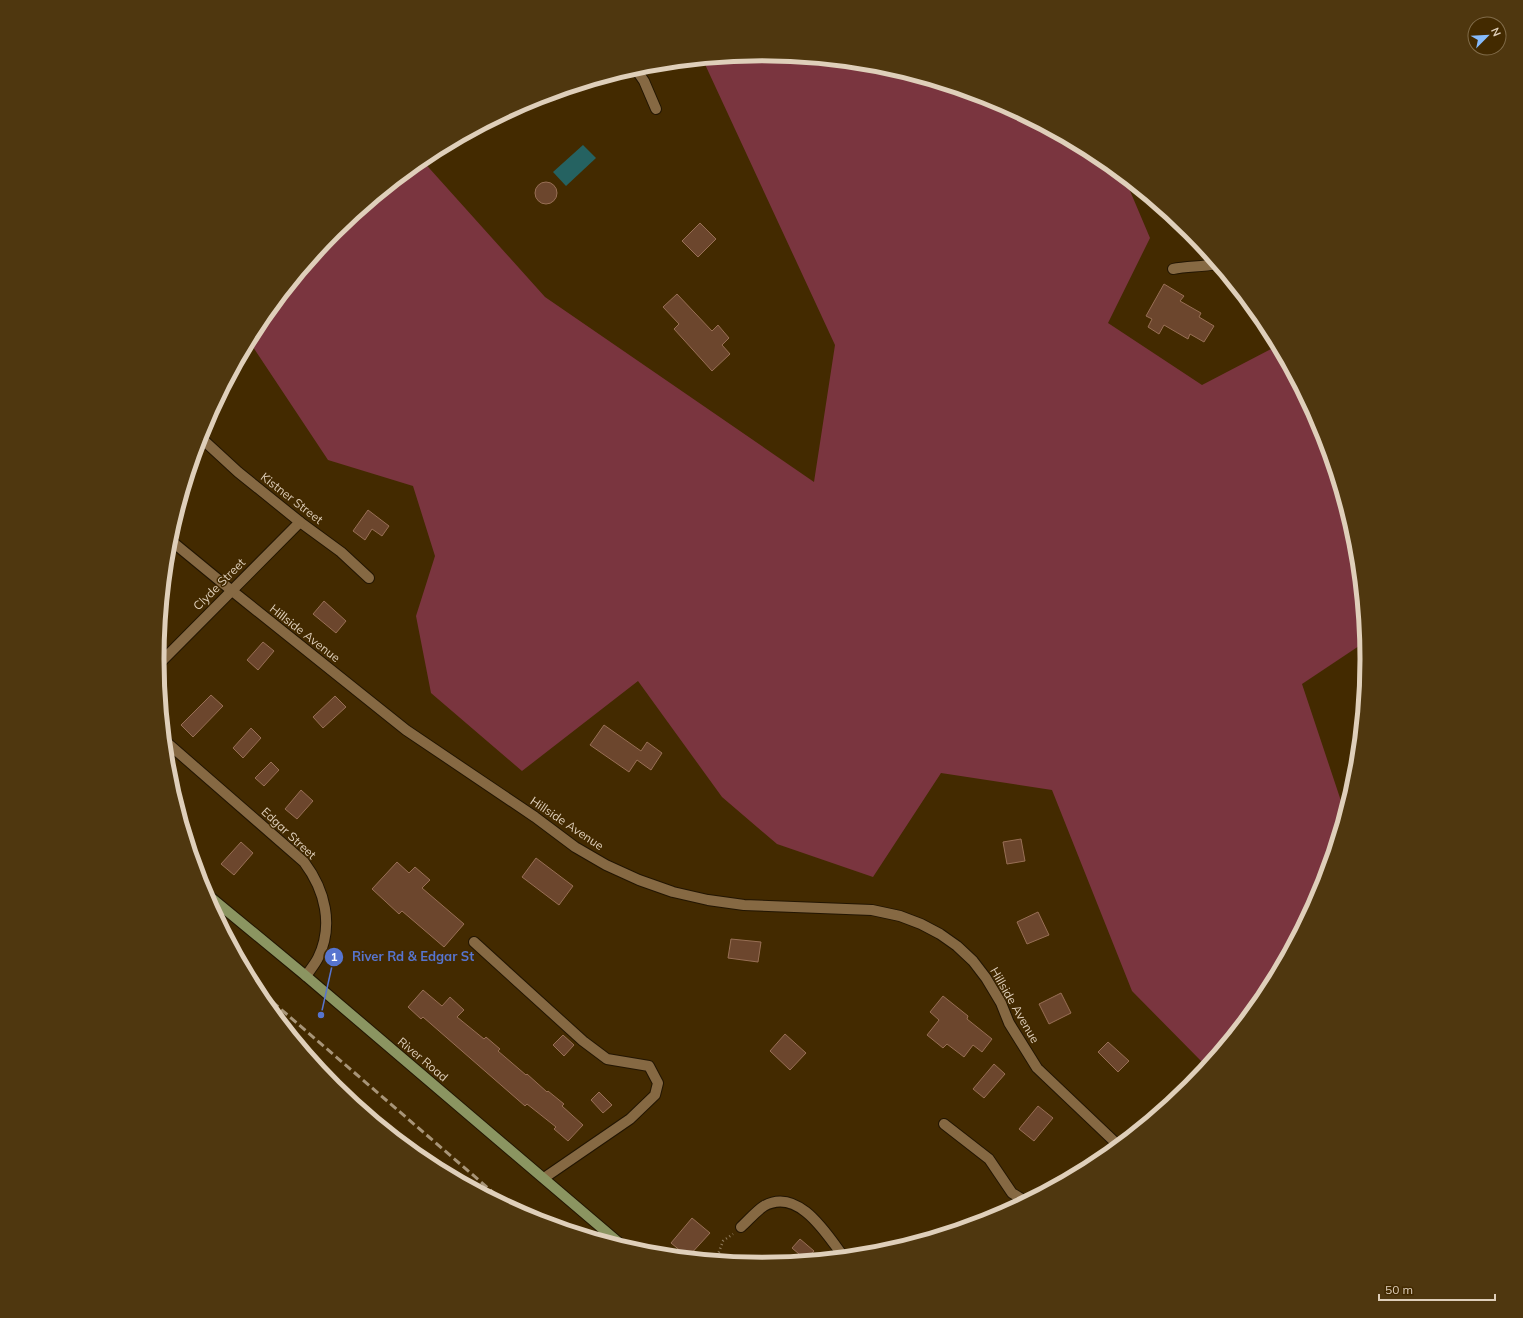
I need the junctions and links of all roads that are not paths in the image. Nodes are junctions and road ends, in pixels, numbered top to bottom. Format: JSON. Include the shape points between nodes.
{"nodes":[{"id":1,"x":639,"y":73,"type":"edge"},
{"id":2,"x":656,"y":109,"type":"dead end"},
{"id":3,"x":1211,"y":265,"type":"edge"},
{"id":4,"x":1173,"y":269,"type":"dead end"},
{"id":5,"x":205,"y":441,"type":"edge"},
{"id":6,"x":300,"y":522,"type":"junction"},
{"id":7,"x":175,"y":544,"type":"edge"},
{"id":8,"x":369,"y":578,"type":"dead end"},
{"id":9,"x":231,"y":590,"type":"junction"},
{"id":10,"x":164,"y":659,"type":"edge"},
{"id":11,"x":170,"y":745,"type":"edge"},
{"id":12,"x":215,"y":902,"type":"edge"},
{"id":13,"x":474,"y":942,"type":"dead end"},
{"id":14,"x":306,"y":976,"type":"junction"},
{"id":15,"x":944,"y":1124,"type":"dead end"},
{"id":16,"x":1114,"y":1141,"type":"edge"},
{"id":17,"x":544,"y":1178,"type":"junction"},
{"id":18,"x":1020,"y":1198,"type":"edge"},
{"id":19,"x":741,"y":1227,"type":"road end"},
{"id":20,"x":614,"y":1239,"type":"edge"},
{"id":21,"x":840,"y":1252,"type":"edge"}],
"edges":[{"from":1,"to":2,"type":"street"},
{"from":3,"to":4,"type":"street"},
{"from":5,"to":6,"type":"street","name":"Kistner Street"},
{"from":6,"to":8,"type":"street","name":"Kistner Street","via":[[341,552]]},
{"from":6,"to":9,"type":"street","name":"Clyde Street"},
{"from":7,"to":9,"type":"street","name":"Hillside Avenue"},
{"from":9,"to":10,"type":"street","name":"Clyde Street"},
{"from":9,"to":16,"type":"street","name":"Hillside Avenue","via":[[406,730],[575,847],[606,865],[673,892],[708,900],[744,905],[872,910],[900,916],[940,934],[973,961],[986,978],[1009,1023],[1037,1068]]},
{"from":11,"to":14,"type":"street","name":"Edgar Street","via":[[304,862],[313,873],[324,900],[326,930],[318,958]]},
{"from":12,"to":14,"type":"main road","name":"River Road"},
{"from":13,"to":17,"type":"street","via":[[607,1060],[649,1066],[658,1083],[655,1095],[630,1119]]},
{"from":14,"to":17,"type":"main road","name":"River Road"},
{"from":15,"to":18,"type":"street","via":[[989,1159],[1012,1193]]},
{"from":17,"to":20,"type":"main road","name":"River Road"},
{"from":19,"to":21,"type":"street","via":[[764,1206],[788,1202],[800,1206],[810,1214]]}]}
